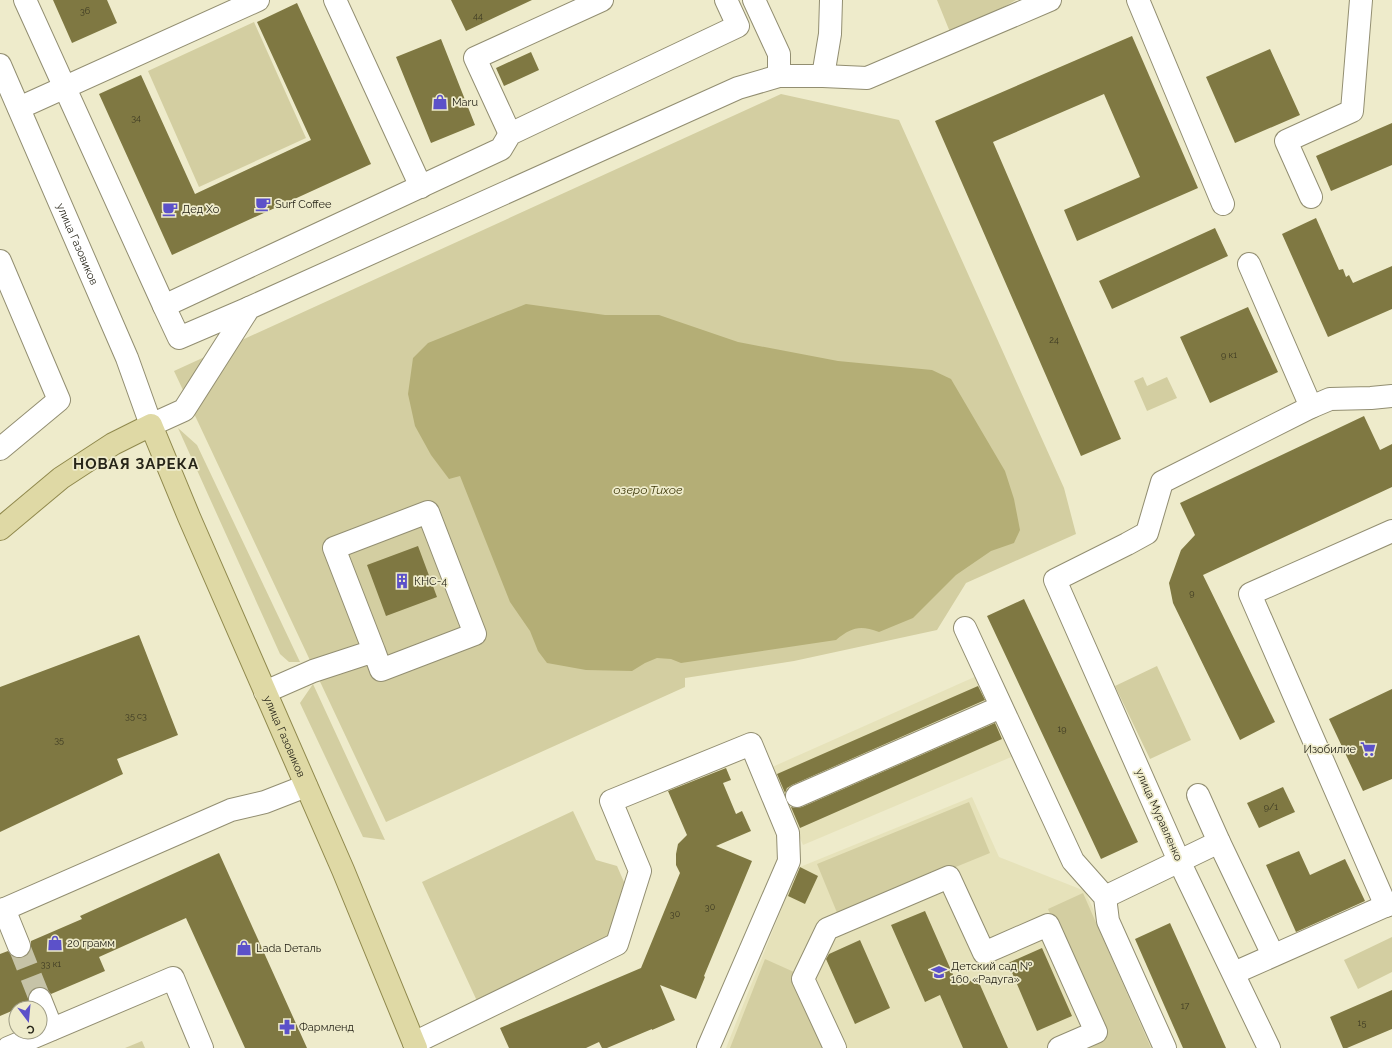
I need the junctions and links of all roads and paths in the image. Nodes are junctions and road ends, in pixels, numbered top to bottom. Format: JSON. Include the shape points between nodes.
{"nodes":[{"id":1,"x":25,"y":0,"type":"edge"},
{"id":2,"x":258,"y":0,"type":"edge"},
{"id":3,"x":335,"y":0,"type":"edge"},
{"id":4,"x":602,"y":0,"type":"edge"},
{"id":5,"x":726,"y":0,"type":"edge"},
{"id":6,"x":754,"y":0,"type":"edge"},
{"id":7,"x":831,"y":0,"type":"edge"},
{"id":8,"x":1050,"y":0,"type":"edge"},
{"id":9,"x":1138,"y":0,"type":"edge"},
{"id":10,"x":1360,"y":0,"type":"edge"},
{"id":11,"x":0,"y":65,"type":"edge"},
{"id":12,"x":779,"y":76,"type":"junction"},
{"id":13,"x":823,"y":76,"type":"junction"},
{"id":14,"x":64,"y":89,"type":"junction"},
{"id":15,"x":19,"y":108,"type":"junction"},
{"id":16,"x":510,"y":134,"type":"junction"},
{"id":17,"x":421,"y":187,"type":"junction"},
{"id":18,"x":1311,"y":197,"type":"dead end"},
{"id":19,"x":1223,"y":204,"type":"dead end"},
{"id":20,"x":0,"y":261,"type":"edge"},
{"id":21,"x":1249,"y":264,"type":"dead end"},
{"id":22,"x":164,"y":306,"type":"junction"},
{"id":23,"x":249,"y":308,"type":"junction"},
{"id":24,"x":1392,"y":396,"type":"edge"},
{"id":25,"x":1311,"y":407,"type":"junction"},
{"id":26,"x":151,"y":425,"type":"junction"},
{"id":27,"x":0,"y":449,"type":"edge"},
{"id":28,"x":0,"y":529,"type":"edge"},
{"id":29,"x":1392,"y":531,"type":"edge"},
{"id":30,"x":965,"y":628,"type":"dead end"},
{"id":31,"x":374,"y":651,"type":"junction"},
{"id":32,"x":265,"y":692,"type":"junction"},
{"id":33,"x":1001,"y":707,"type":"junction"},
{"id":34,"x":306,"y":786,"type":"junction"},
{"id":35,"x":1198,"y":795,"type":"dead end"},
{"id":36,"x":797,"y":796,"type":"dead end"},
{"id":37,"x":1219,"y":842,"type":"junction"},
{"id":38,"x":1179,"y":860,"type":"junction"},
{"id":39,"x":1105,"y":897,"type":"junction"},
{"id":40,"x":1389,"y":904,"type":"edge"},
{"id":41,"x":2,"y":910,"type":"edge"},
{"id":42,"x":19,"y":946,"type":"tunnel mouth"},
{"id":43,"x":1273,"y":955,"type":"junction"},
{"id":44,"x":1234,"y":973,"type":"junction"},
{"id":45,"x":40,"y":999,"type":"tunnel mouth"},
{"id":46,"x":52,"y":1030,"type":"junction"},
{"id":47,"x":1099,"y":1040,"type":"edge"},
{"id":48,"x":415,"y":1046,"type":"edge"},
{"id":49,"x":8,"y":1048,"type":"edge"},
{"id":50,"x":202,"y":1048,"type":"edge"},
{"id":51,"x":708,"y":1048,"type":"edge"},
{"id":52,"x":835,"y":1048,"type":"edge"},
{"id":53,"x":1059,"y":1048,"type":"edge"},
{"id":54,"x":1165,"y":1048,"type":"edge"},
{"id":55,"x":1269,"y":1048,"type":"edge"}],
"edges":[{"from":1,"to":14,"type":"street"},
{"from":2,"to":14,"type":"street"},
{"from":3,"to":17,"type":"street"},
{"from":4,"to":16,"type":"street","via":[[475,58]]},
{"from":5,"to":16,"type":"street","via":[[738,26]]},
{"from":6,"to":12,"type":"street","via":[[779,54]]},
{"from":7,"to":13,"type":"street","via":[[830,34]]},
{"from":8,"to":13,"type":"street","via":[[867,78]]},
{"from":9,"to":19,"type":"street"},
{"from":10,"to":18,"type":"street","via":[[1352,111],[1286,141]]},
{"from":11,"to":15,"type":"street","name":"улица Газовиков"},
{"from":12,"to":13,"type":"street"},
{"from":12,"to":23,"type":"street","via":[[738,88]]},
{"from":14,"to":15,"type":"street"},
{"from":14,"to":22,"type":"street"},
{"from":15,"to":26,"type":"street","name":"улица Газовиков","via":[[127,358]]},
{"from":16,"to":17,"type":"street","via":[[502,149]]},
{"from":17,"to":22,"type":"street"},
{"from":20,"to":27,"type":"street","via":[[59,400]]},
{"from":21,"to":25,"type":"street"},
{"from":22,"to":23,"type":"street","via":[[179,338]]},
{"from":23,"to":26,"type":"street","via":[[184,410]]},
{"from":24,"to":25,"type":"street","via":[[1330,399]]},
{"from":25,"to":38,"type":"street","name":"улица Муравленко","via":[[1162,482],[1147,533],[1055,580]]},
{"from":26,"to":28,"type":"main road","via":[[113,444],[61,478]]},
{"from":26,"to":32,"type":"main road","name":"улица Газовиков"},
{"from":29,"to":40,"type":"street","via":[[1250,594]]},
{"from":30,"to":33,"type":"street"},
{"from":31,"to":31,"type":"street","via":[[381,670],[474,634],[428,512],[334,548]]},
{"from":31,"to":32,"type":"street","via":[[313,671]]},
{"from":32,"to":34,"type":"main road","name":"улица Газовиков"},
{"from":33,"to":36,"type":"street"},
{"from":33,"to":39,"type":"street","via":[[1073,861]]},
{"from":34,"to":41,"type":"street","via":[[265,802],[231,810]]},
{"from":34,"to":48,"type":"main road","name":"улица Газовиков"},
{"from":35,"to":37,"type":"street"},
{"from":37,"to":38,"type":"street"},
{"from":37,"to":43,"type":"street"},
{"from":38,"to":39,"type":"street"},
{"from":38,"to":44,"type":"street","name":"улица Муравленко"},
{"from":39,"to":54,"type":"street","via":[[1108,921]]},
{"from":40,"to":43,"type":"street"},
{"from":41,"to":42,"type":"street"},
{"from":43,"to":44,"type":"street"},
{"from":44,"to":55,"type":"street","name":"улица Муравленко"},
{"from":45,"to":46,"type":"street"},
{"from":46,"to":49,"type":"street"},
{"from":46,"to":50,"type":"street","via":[[173,978]]},
{"from":47,"to":52,"type":"street","via":[[1048,925],[984,952],[949,877],[827,929],[803,979]]},
{"from":47,"to":53,"type":"street"},
{"from":48,"to":51,"type":"street","via":[[618,944],[640,871],[611,801],[751,744],[788,833],[789,860]]}]}
